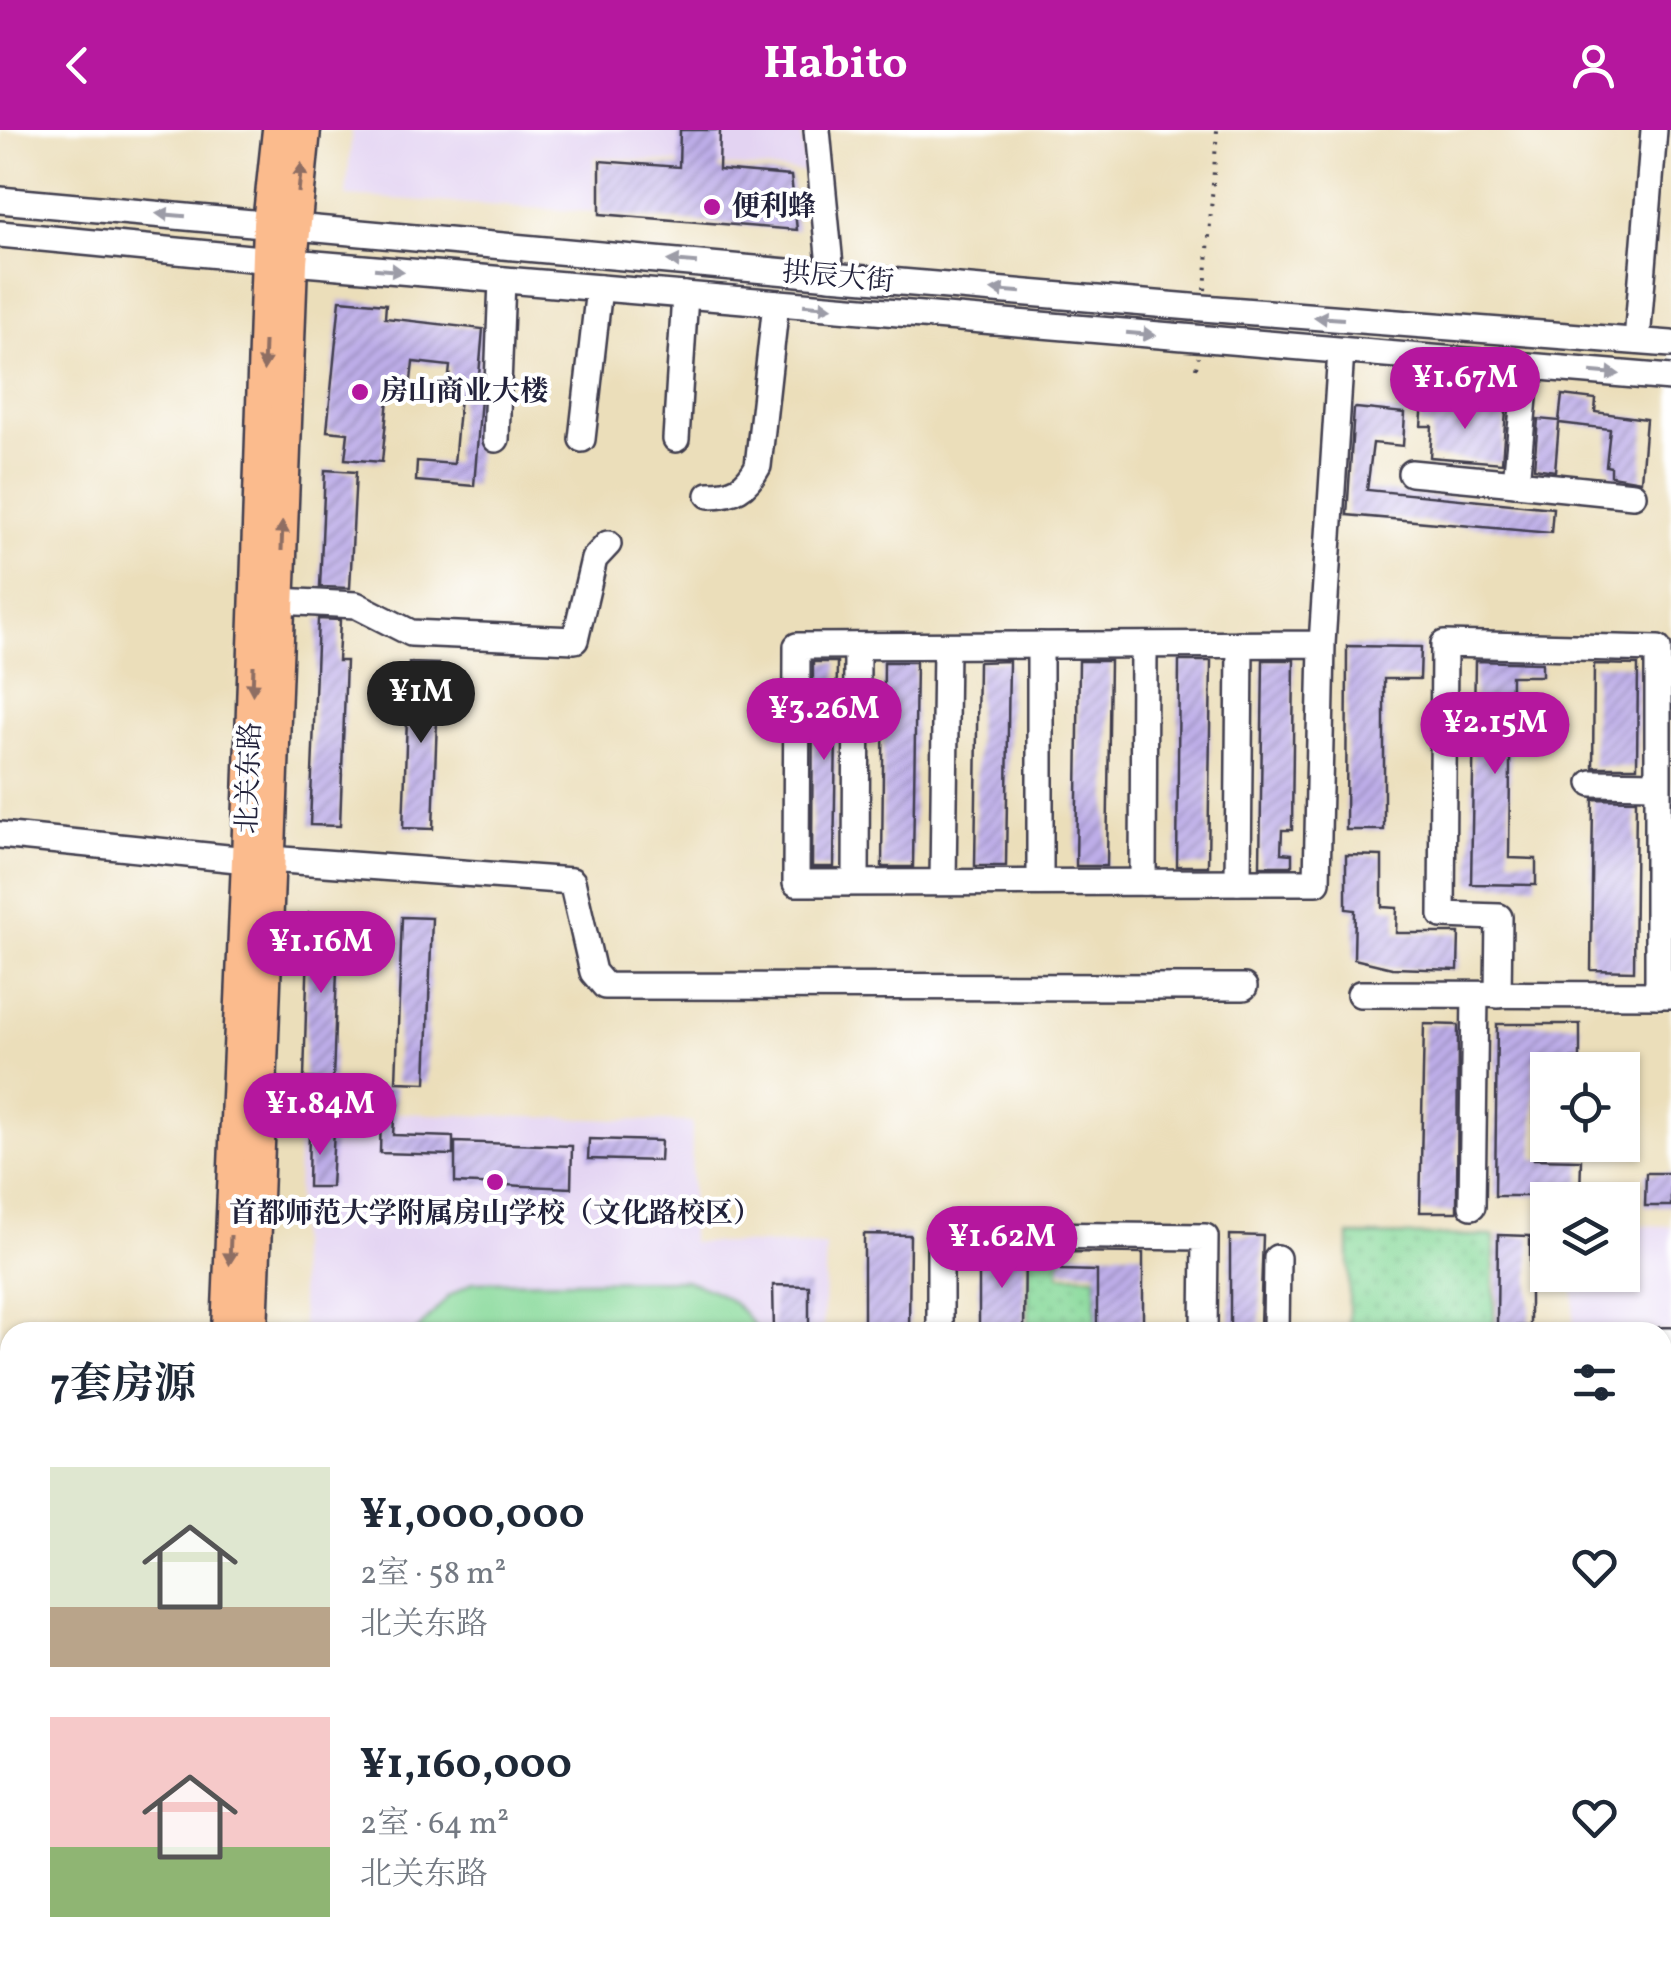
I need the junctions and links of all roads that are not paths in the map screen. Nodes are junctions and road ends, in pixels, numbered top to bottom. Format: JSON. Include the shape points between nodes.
{"nodes":[{"id":1,"x":278,"y":130,"type":"edge"},
{"id":2,"x":305,"y":130,"type":"edge"},
{"id":3,"x":817,"y":130,"type":"edge"},
{"id":4,"x":1654,"y":130,"type":"edge"},
{"id":5,"x":0,"y":200,"type":"edge"},
{"id":6,"x":282,"y":225,"type":"junction"},
{"id":7,"x":0,"y":234,"type":"edge"},
{"id":8,"x":280,"y":260,"type":"junction"},
{"id":9,"x":831,"y":276,"type":"junction"},
{"id":10,"x":502,"y":280,"type":"junction"},
{"id":11,"x":599,"y":288,"type":"junction"},
{"id":12,"x":685,"y":295,"type":"junction"},
{"id":13,"x":776,"y":302,"type":"junction"},
{"id":14,"x":1638,"y":341,"type":"junction"},
{"id":15,"x":1671,"y":344,"type":"edge"},
{"id":16,"x":1342,"y":350,"type":"junction"},
{"id":17,"x":1527,"y":366,"type":"junction"},
{"id":18,"x":1671,"y":378,"type":"edge"},
{"id":19,"x":496,"y":438,"type":"dead end"},
{"id":20,"x":582,"y":439,"type":"dead end"},
{"id":21,"x":676,"y":439,"type":"dead end"},
{"id":22,"x":1411,"y":472,"type":"dead end"},
{"id":23,"x":1516,"y":483,"type":"junction"},
{"id":24,"x":1634,"y":494,"type":"dead end"},
{"id":25,"x":709,"y":495,"type":"dead end"},
{"id":26,"x":608,"y":544,"type":"dead end"},
{"id":27,"x":279,"y":602,"type":"junction"},
{"id":28,"x":1240,"y":644,"type":"junction"},
{"id":29,"x":1322,"y":644,"type":"junction"},
{"id":30,"x":1040,"y":645,"type":"junction"},
{"id":31,"x":1144,"y":645,"type":"junction"},
{"id":32,"x":857,"y":646,"type":"junction"},
{"id":33,"x":946,"y":646,"type":"junction"},
{"id":34,"x":1592,"y":783,"type":"dead end"},
{"id":35,"x":1658,"y":784,"type":"junction"},
{"id":36,"x":0,"y":835,"type":"edge"},
{"id":37,"x":258,"y":859,"type":"junction"},
{"id":38,"x":856,"y":882,"type":"junction"},
{"id":39,"x":943,"y":882,"type":"junction"},
{"id":40,"x":1040,"y":882,"type":"junction"},
{"id":41,"x":1143,"y":882,"type":"junction"},
{"id":42,"x":1238,"y":882,"type":"junction"},
{"id":43,"x":1244,"y":987,"type":"dead end"},
{"id":44,"x":1360,"y":994,"type":"dead end"},
{"id":45,"x":1487,"y":995,"type":"junction"},
{"id":46,"x":1664,"y":995,"type":"edge"},
{"id":47,"x":1472,"y":1206,"type":"dead end"},
{"id":48,"x":1277,"y":1258,"type":"dead end"},
{"id":49,"x":227,"y":1322,"type":"edge"},
{"id":50,"x":252,"y":1322,"type":"edge"},
{"id":51,"x":940,"y":1322,"type":"edge"},
{"id":52,"x":1204,"y":1322,"type":"edge"},
{"id":53,"x":1276,"y":1322,"type":"edge"}],
"edges":[{"from":1,"to":6,"type":"main road"},
{"from":6,"to":2,"type":"main road","one_way":true},
{"from":3,"to":9,"type":"street"},
{"from":4,"to":14,"type":"street"},
{"from":6,"to":5,"type":"street","name":"拱辰大街","one_way":true},
{"from":6,"to":8,"type":"main road","name":"北关东路"},
{"from":9,"to":6,"type":"street","name":"拱辰大街","one_way":true},
{"from":7,"to":8,"type":"street","name":"拱辰大街"},
{"from":8,"to":10,"type":"street","name":"拱辰大街","one_way":true},
{"from":27,"to":8,"type":"main road","name":"北关东路","one_way":true},
{"from":8,"to":37,"type":"main road","name":"北关东路","one_way":true},
{"from":14,"to":9,"type":"street","name":"拱辰大街","one_way":true},
{"from":10,"to":11,"type":"street","name":"拱辰大街"},
{"from":10,"to":19,"type":"street"},
{"from":11,"to":12,"type":"street","name":"拱辰大街"},
{"from":11,"to":20,"type":"street"},
{"from":12,"to":13,"type":"street","name":"拱辰大街"},
{"from":12,"to":21,"type":"street"},
{"from":13,"to":16,"type":"street","name":"拱辰大街","one_way":true},
{"from":13,"to":25,"type":"street","via":[[758,466],[730,495]]},
{"from":14,"to":15,"type":"street","name":"拱辰大街"},
{"from":16,"to":17,"type":"street","name":"拱辰大街"},
{"from":16,"to":29,"type":"street"},
{"from":17,"to":18,"type":"street","name":"拱辰大街","one_way":true},
{"from":17,"to":23,"type":"street"},
{"from":22,"to":23,"type":"street"},
{"from":23,"to":24,"type":"street"},
{"from":26,"to":27,"type":"street","via":[[594,559],[575,640],[411,633],[356,605]]},
{"from":27,"to":37,"type":"main road","name":"北关东路"},
{"from":28,"to":29,"type":"street"},
{"from":28,"to":31,"type":"street"},
{"from":28,"to":42,"type":"street"},
{"from":29,"to":42,"type":"street","via":[[1317,882]]},
{"from":30,"to":31,"type":"street"},
{"from":30,"to":33,"type":"street"},
{"from":30,"to":40,"type":"street"},
{"from":31,"to":41,"type":"street"},
{"from":32,"to":33,"type":"street"},
{"from":32,"to":38,"type":"street"},
{"from":32,"to":38,"type":"street","via":[[797,646],[796,863],[796,883]]},
{"from":33,"to":39,"type":"street"},
{"from":34,"to":35,"type":"street"},
{"from":35,"to":45,"type":"street","via":[[1658,649],[1444,644],[1442,915],[1499,916]]},
{"from":35,"to":46,"type":"street"},
{"from":36,"to":37,"type":"street"},
{"from":37,"to":43,"type":"street","via":[[572,881],[593,972],[605,986]]},
{"from":37,"to":49,"type":"main road","name":"北关东路","one_way":true},
{"from":37,"to":50,"type":"main road","name":"北关东路"},
{"from":38,"to":39,"type":"street"},
{"from":39,"to":40,"type":"street"},
{"from":40,"to":41,"type":"street"},
{"from":41,"to":42,"type":"street"},
{"from":44,"to":45,"type":"street"},
{"from":45,"to":46,"type":"street"},
{"from":45,"to":47,"type":"street"},
{"from":48,"to":53,"type":"street"},
{"from":51,"to":52,"type":"street","via":[[940,1234],[1205,1237]]}]}
